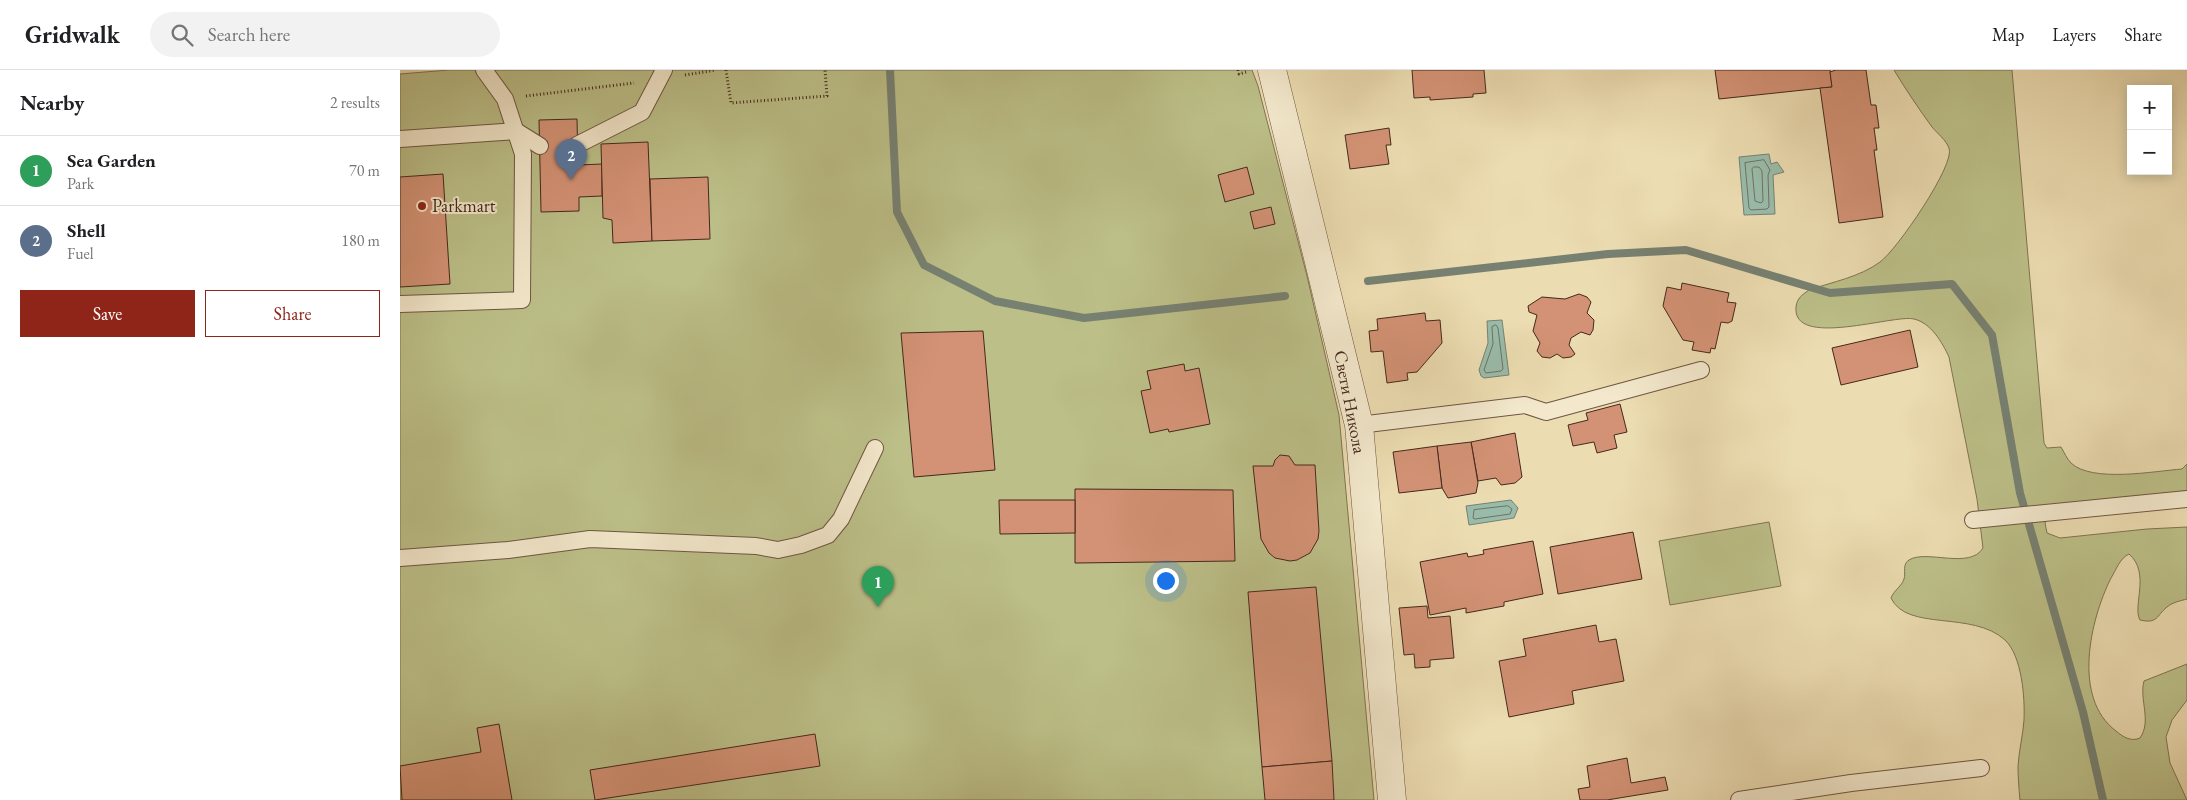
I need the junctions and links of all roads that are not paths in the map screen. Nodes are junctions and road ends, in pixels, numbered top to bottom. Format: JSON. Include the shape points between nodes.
{"nodes":[{"id":1,"x":484,"y":70,"type":"edge"},
{"id":2,"x":1272,"y":70,"type":"edge"},
{"id":3,"x":662,"y":75,"type":"edge"},
{"id":4,"x":516,"y":131,"type":"junction"},
{"id":5,"x":400,"y":139,"type":"edge"},
{"id":6,"x":577,"y":145,"type":"dead end"},
{"id":7,"x":540,"y":146,"type":"dead end"},
{"id":8,"x":400,"y":304,"type":"edge"},
{"id":9,"x":1701,"y":370,"type":"dead end"},
{"id":10,"x":1359,"y":426,"type":"junction"},
{"id":11,"x":875,"y":448,"type":"dead end"},
{"id":12,"x":2187,"y":499,"type":"edge"},
{"id":13,"x":1973,"y":520,"type":"dead end"},
{"id":14,"x":400,"y":558,"type":"edge"},
{"id":15,"x":1981,"y":768,"type":"dead end"},
{"id":16,"x":1813,"y":794,"type":"edge"},
{"id":17,"x":1392,"y":800,"type":"edge"},
{"id":18,"x":1740,"y":800,"type":"edge"}],
"edges":[{"from":1,"to":4,"type":"lane","via":[[506,99]]},
{"from":2,"to":10,"type":"street","name":"Свети Никола"},
{"from":3,"to":6,"type":"lane","via":[[642,112]]},
{"from":4,"to":5,"type":"lane"},
{"from":4,"to":7,"type":"lane"},
{"from":4,"to":8,"type":"lane","via":[[523,154],[522,300]]},
{"from":9,"to":10,"type":"lane","via":[[1546,412],[1525,405]]},
{"from":10,"to":17,"type":"street","name":"Свети Никола"},
{"from":11,"to":14,"type":"lane","via":[[841,519],[828,535],[801,545],[778,550],[756,546],[590,540]]},
{"from":12,"to":13,"type":"lane"},
{"from":15,"to":16,"type":"lane"},
{"from":16,"to":18,"type":"lane"}]}
